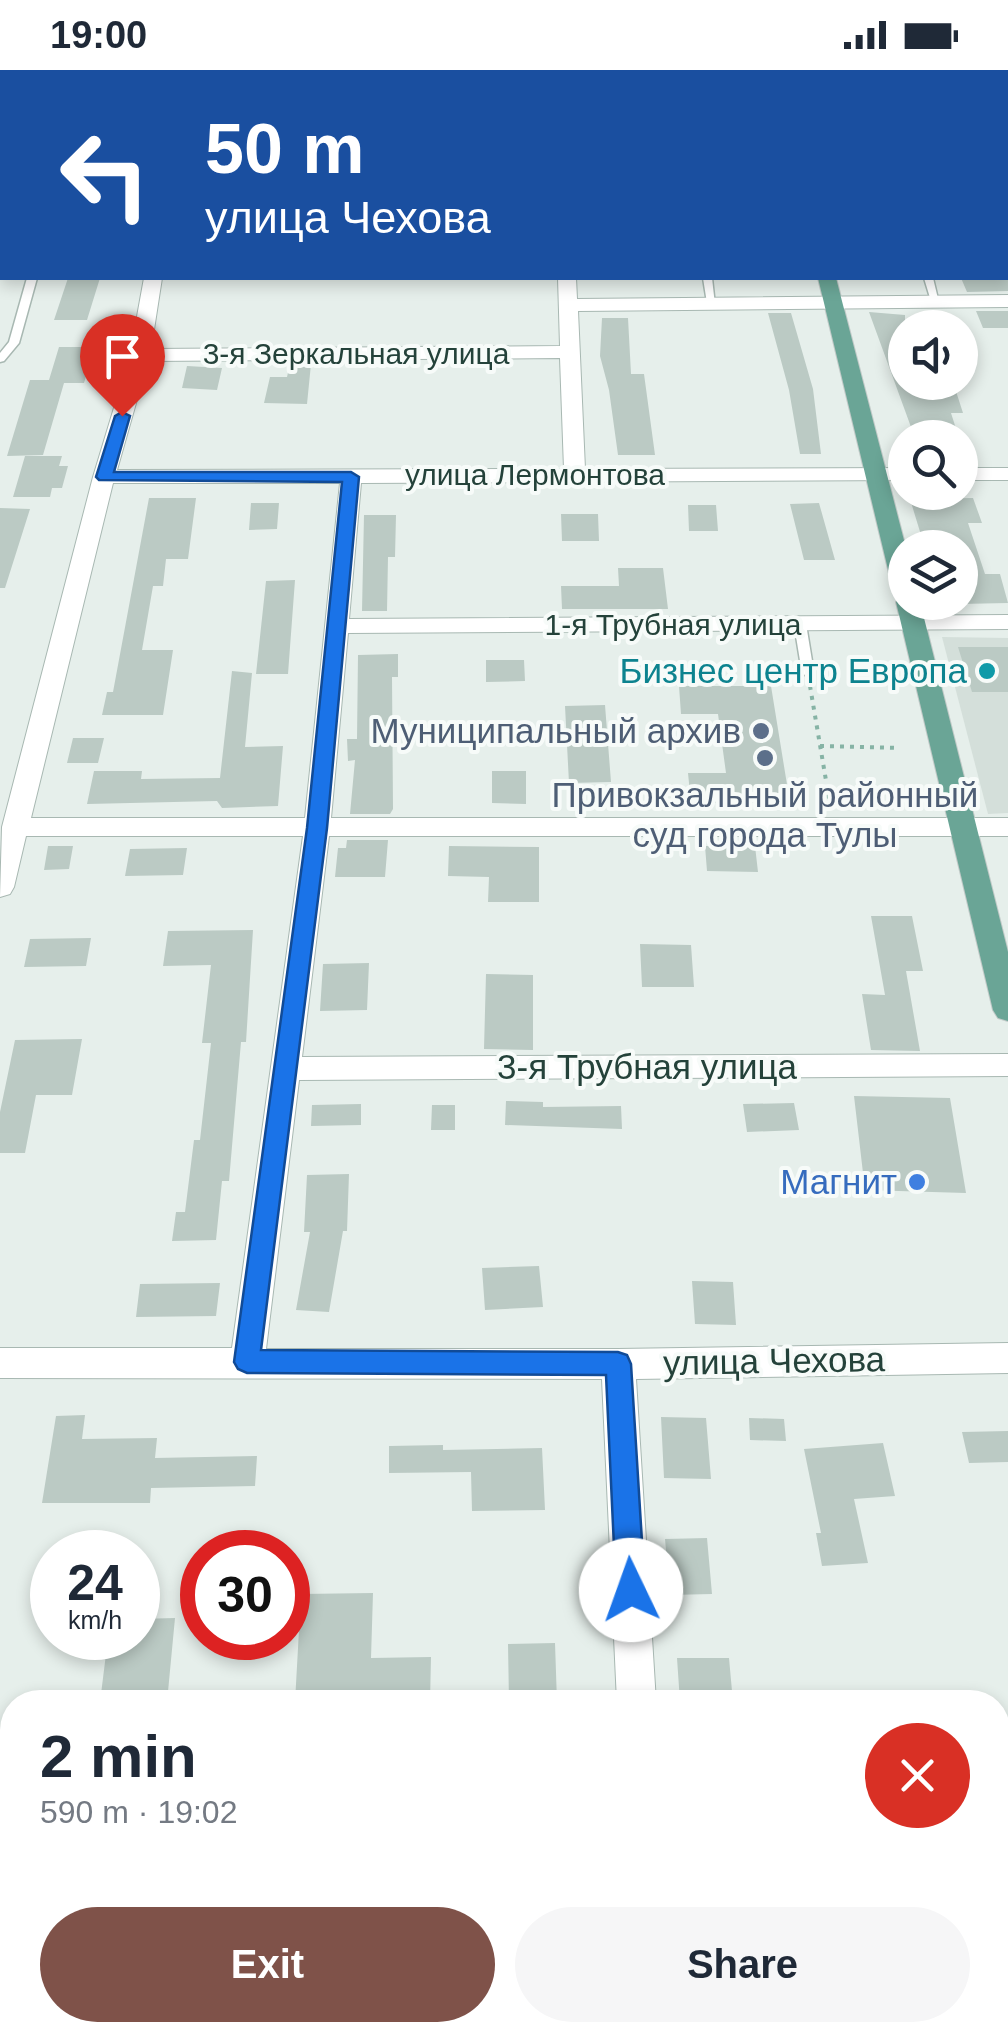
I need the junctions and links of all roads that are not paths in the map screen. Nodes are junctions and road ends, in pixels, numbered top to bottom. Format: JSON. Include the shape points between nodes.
{"nodes":[{"id":1,"x":31,"y":280,"type":"edge"},
{"id":2,"x":153,"y":280,"type":"edge"},
{"id":3,"x":567,"y":280,"type":"edge"},
{"id":4,"x":707,"y":280,"type":"edge"},
{"id":5,"x":828,"y":280,"type":"edge"},
{"id":6,"x":929,"y":280,"type":"edge"},
{"id":7,"x":936,"y":301,"type":"junction"},
{"id":8,"x":1008,"y":301,"type":"edge"},
{"id":9,"x":833,"y":302,"type":"junction"},
{"id":10,"x":712,"y":303,"type":"junction"},
{"id":11,"x":570,"y":305,"type":"junction"},
{"id":12,"x":572,"y":352,"type":"junction"},
{"id":13,"x":140,"y":355,"type":"junction"},
{"id":14,"x":0,"y":358,"type":"edge"},
{"id":15,"x":875,"y":474,"type":"junction"},
{"id":16,"x":888,"y":474,"type":"edge"},
{"id":17,"x":978,"y":474,"type":"edge"},
{"id":18,"x":1008,"y":474,"type":"edge"},
{"id":19,"x":575,"y":475,"type":"junction"},
{"id":20,"x":104,"y":477,"type":"junction"},
{"id":21,"x":351,"y":477,"type":"junction"},
{"id":22,"x":889,"y":530,"type":"edge"},
{"id":23,"x":888,"y":615,"type":"edge"},
{"id":24,"x":978,"y":619,"type":"edge"},
{"id":25,"x":913,"y":620,"type":"edge"},
{"id":26,"x":1008,"y":622,"type":"edge"},
{"id":27,"x":800,"y":624,"type":"junction"},
{"id":28,"x":338,"y":626,"type":"junction"},
{"id":29,"x":808,"y":674,"type":"road end"},
{"id":30,"x":16,"y":827,"type":"junction"},
{"id":31,"x":1008,"y":827,"type":"edge"},
{"id":32,"x":317,"y":828,"type":"junction"},
{"id":33,"x":961,"y":828,"type":"junction"},
{"id":34,"x":0,"y":887,"type":"edge"},
{"id":35,"x":1008,"y":1010,"type":"edge"},
{"id":36,"x":1008,"y":1065,"type":"edge"},
{"id":37,"x":286,"y":1069,"type":"junction"},
{"id":38,"x":1008,"y":1358,"type":"edge"},
{"id":39,"x":247,"y":1362,"type":"junction"},
{"id":40,"x":0,"y":1363,"type":"edge"},
{"id":41,"x":618,"y":1364,"type":"junction"},
{"id":42,"x":636,"y":1690,"type":"edge"}],
"edges":[{"from":1,"to":14,"type":"lane","via":[[14,343]]},
{"from":2,"to":13,"type":"street"},
{"from":3,"to":11,"type":"street"},
{"from":4,"to":10,"type":"lane"},
{"from":5,"to":9,"type":"main road"},
{"from":6,"to":7,"type":"lane"},
{"from":7,"to":8,"type":"street"},
{"from":7,"to":9,"type":"street"},
{"from":9,"to":10,"type":"street"},
{"from":9,"to":15,"type":"main road"},
{"from":10,"to":11,"type":"street"},
{"from":11,"to":12,"type":"street"},
{"from":12,"to":13,"type":"street","name":"3-я Зеркальная улица"},
{"from":12,"to":19,"type":"street"},
{"from":13,"to":20,"type":"street"},
{"from":15,"to":16,"type":"street","name":"улица Лермонтова"},
{"from":15,"to":19,"type":"street","name":"улица Лермонтова"},
{"from":15,"to":22,"type":"main road"},
{"from":17,"to":18,"type":"street"},
{"from":19,"to":21,"type":"street","name":"улица Лермонтова"},
{"from":20,"to":21,"type":"street","name":"улица Лермонтова"},
{"from":20,"to":30,"type":"street"},
{"from":21,"to":28,"type":"street"},
{"from":23,"to":27,"type":"street","name":"1-я Трубная улица"},
{"from":24,"to":26,"type":"street","name":"1-я Трубная улица"},
{"from":25,"to":33,"type":"main road"},
{"from":27,"to":28,"type":"street","name":"1-я Трубная улица"},
{"from":27,"to":29,"type":"lane"},
{"from":28,"to":32,"type":"street"},
{"from":30,"to":32,"type":"street"},
{"from":30,"to":34,"type":"street"},
{"from":31,"to":33,"type":"street"},
{"from":32,"to":33,"type":"street"},
{"from":32,"to":37,"type":"street"},
{"from":33,"to":35,"type":"main road"},
{"from":36,"to":37,"type":"street","name":"3-я Трубная улица"},
{"from":37,"to":39,"type":"street"},
{"from":38,"to":41,"type":"street","name":"улица Чехова"},
{"from":39,"to":40,"type":"street","name":"улица Чехова"},
{"from":39,"to":41,"type":"street","name":"улица Чехова"},
{"from":41,"to":42,"type":"street"}]}
